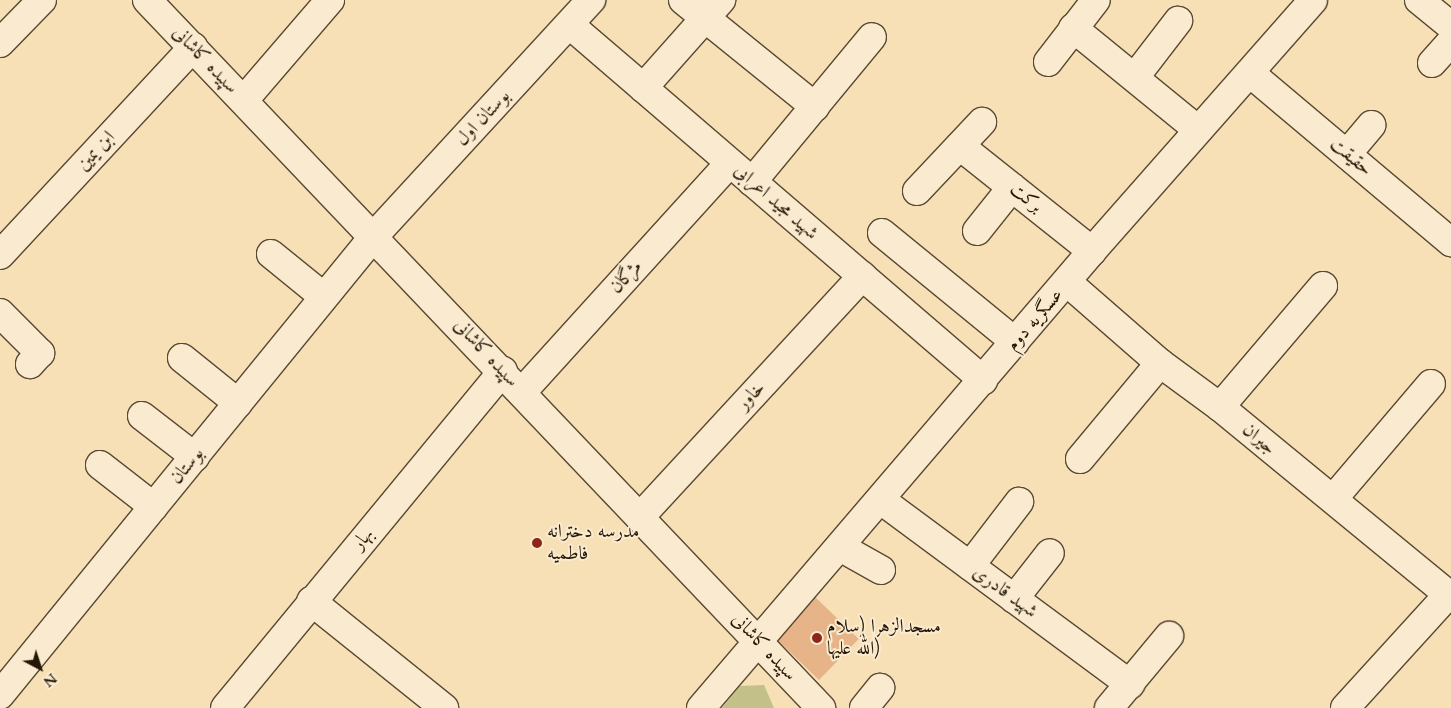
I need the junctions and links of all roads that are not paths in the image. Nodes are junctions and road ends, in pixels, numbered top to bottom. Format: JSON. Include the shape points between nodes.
{"nodes":[{"id":1,"x":42,"y":0,"type":"edge"},
{"id":2,"x":147,"y":0,"type":"edge"},
{"id":3,"x":330,"y":0,"type":"edge"},
{"id":4,"x":592,"y":0,"type":"edge"},
{"id":5,"x":683,"y":0,"type":"edge"},
{"id":6,"x":1096,"y":0,"type":"edge"},
{"id":7,"x":1313,"y":0,"type":"edge"},
{"id":8,"x":1419,"y":0,"type":"edge"},
{"id":9,"x":713,"y":9,"type":"edge"},
{"id":10,"x":1178,"y":22,"type":"dead end"},
{"id":11,"x":570,"y":25,"type":"junction"},
{"id":12,"x":1451,"y":26,"type":"edge"},
{"id":13,"x":1073,"y":28,"type":"junction"},
{"id":14,"x":872,"y":37,"type":"dead end"},
{"id":15,"x":1451,"y":42,"type":"edge"},
{"id":16,"x":0,"y":43,"type":"edge"},
{"id":17,"x":192,"y":47,"type":"junction"},
{"id":18,"x":1048,"y":62,"type":"dead end"},
{"id":19,"x":1432,"y":63,"type":"dead end"},
{"id":20,"x":1250,"y":73,"type":"junction"},
{"id":21,"x":1135,"y":77,"type":"junction"},
{"id":22,"x":643,"y":88,"type":"junction"},
{"id":23,"x":244,"y":100,"type":"junction"},
{"id":24,"x":815,"y":107,"type":"junction"},
{"id":25,"x":982,"y":122,"type":"dead end"},
{"id":26,"x":1371,"y":125,"type":"dead end"},
{"id":27,"x":1198,"y":130,"type":"junction"},
{"id":28,"x":960,"y":146,"type":"junction"},
{"id":29,"x":1347,"y":154,"type":"junction"},
{"id":30,"x":730,"y":162,"type":"junction"},
{"id":31,"x":752,"y":182,"type":"junction"},
{"id":32,"x":1012,"y":187,"type":"junction"},
{"id":33,"x":917,"y":191,"type":"dead end"},
{"id":34,"x":977,"y":232,"type":"dead end"},
{"id":35,"x":882,"y":233,"type":"dead end"},
{"id":36,"x":374,"y":236,"type":"junction"},
{"id":37,"x":1451,"y":242,"type":"edge"},
{"id":38,"x":1092,"y":251,"type":"junction"},
{"id":39,"x":271,"y":254,"type":"dead end"},
{"id":40,"x":0,"y":255,"type":"edge"},
{"id":41,"x":862,"y":276,"type":"junction"},
{"id":42,"x":1067,"y":282,"type":"junction"},
{"id":43,"x":1322,"y":286,"type":"dead end"},
{"id":44,"x":324,"y":297,"type":"junction"},
{"id":45,"x":0,"y":312,"type":"edge"},
{"id":46,"x":1015,"y":342,"type":"junction"},
{"id":47,"x":182,"y":358,"type":"dead end"},
{"id":48,"x":1160,"y":363,"type":"junction"},
{"id":49,"x":30,"y":364,"type":"dead end"},
{"id":50,"x":503,"y":372,"type":"junction"},
{"id":51,"x":983,"y":380,"type":"junction"},
{"id":52,"x":1431,"y":384,"type":"dead end"},
{"id":53,"x":522,"y":392,"type":"junction"},
{"id":54,"x":238,"y":403,"type":"junction"},
{"id":55,"x":1220,"y":407,"type":"junction"},
{"id":56,"x":142,"y":416,"type":"dead end"},
{"id":57,"x":195,"y":457,"type":"junction"},
{"id":58,"x":1080,"y":458,"type":"dead end"},
{"id":59,"x":100,"y":465,"type":"dead end"},
{"id":60,"x":1333,"y":499,"type":"junction"},
{"id":61,"x":881,"y":500,"type":"junction"},
{"id":62,"x":1019,"y":502,"type":"dead end"},
{"id":63,"x":154,"y":507,"type":"junction"},
{"id":64,"x":640,"y":517,"type":"junction"},
{"id":65,"x":840,"y":546,"type":"junction"},
{"id":66,"x":1050,"y":553,"type":"dead end"},
{"id":67,"x":970,"y":566,"type":"junction"},
{"id":68,"x":881,"y":570,"type":"dead end"},
{"id":69,"x":1450,"y":596,"type":"edge"},
{"id":70,"x":1014,"y":599,"type":"junction"},
{"id":71,"x":311,"y":601,"type":"junction"},
{"id":72,"x":1169,"y":636,"type":"dead end"},
{"id":73,"x":757,"y":640,"type":"junction"},
{"id":74,"x":1130,"y":684,"type":"junction"},
{"id":75,"x":0,"y":695,"type":"edge"},
{"id":76,"x":816,"y":706,"type":"edge"},
{"id":77,"x":225,"y":708,"type":"edge"},
{"id":78,"x":444,"y":708,"type":"edge"},
{"id":79,"x":701,"y":708,"type":"edge"},
{"id":80,"x":1109,"y":708,"type":"edge"},
{"id":81,"x":1345,"y":708,"type":"edge"}],
"edges":[{"from":1,"to":16,"type":"street"},
{"from":2,"to":17,"type":"street","name":"سپیده کاشانی"},
{"from":3,"to":23,"type":"street"},
{"from":4,"to":11,"type":"street","name":"بوستان اول"},
{"from":5,"to":9,"type":"street"},
{"from":6,"to":13,"type":"street"},
{"from":7,"to":20,"type":"street","name":"عسگریه دوم"},
{"from":8,"to":12,"type":"street"},
{"from":9,"to":22,"type":"street"},
{"from":9,"to":24,"type":"street"},
{"from":10,"to":21,"type":"street"},
{"from":11,"to":22,"type":"street","name":"شهید مجید اعرابی"},
{"from":11,"to":36,"type":"street","name":"بوستان اول"},
{"from":13,"to":18,"type":"street"},
{"from":13,"to":21,"type":"street"},
{"from":14,"to":24,"type":"street"},
{"from":15,"to":19,"type":"street"},
{"from":17,"to":23,"type":"street","name":"سپیده کاشانی"},
{"from":17,"to":40,"type":"street","name":"ابن یمین"},
{"from":20,"to":27,"type":"street","name":"عسگریه دوم"},
{"from":20,"to":29,"type":"street","name":"حقیقت"},
{"from":21,"to":27,"type":"street"},
{"from":22,"to":30,"type":"street","name":"شهید مجید اعرابی"},
{"from":23,"to":36,"type":"street","name":"سپیده کاشانی"},
{"from":24,"to":31,"type":"street"},
{"from":25,"to":28,"type":"street"},
{"from":26,"to":29,"type":"street"},
{"from":27,"to":38,"type":"street","name":"عسگریه دوم"},
{"from":28,"to":32,"type":"street","name":"برکت"},
{"from":28,"to":33,"type":"street"},
{"from":29,"to":37,"type":"street","name":"حقیقت"},
{"from":30,"to":31,"type":"street","name":"شهید مجید اعرابی"},
{"from":30,"to":53,"type":"street","name":"مژگان"},
{"from":31,"to":41,"type":"street","name":"شهید مجید اعرابی"},
{"from":32,"to":34,"type":"street"},
{"from":32,"to":38,"type":"street","name":"برکت"},
{"from":35,"to":46,"type":"street"},
{"from":36,"to":44,"type":"street","name":"بوستان"},
{"from":36,"to":50,"type":"street","name":"سپیده کاشانی"},
{"from":38,"to":42,"type":"street","name":"عسگریه دوم"},
{"from":39,"to":44,"type":"street"},
{"from":41,"to":51,"type":"street","name":"شهید مجید اعرابی"},
{"from":41,"to":64,"type":"street","name":"خاور"},
{"from":42,"to":46,"type":"street","name":"عسگریه دوم"},
{"from":42,"to":48,"type":"street","name":"جیران"},
{"from":43,"to":55,"type":"street"},
{"from":44,"to":54,"type":"street","name":"بوستان"},
{"from":45,"to":49,"type":"street","via":[[40,353]]},
{"from":46,"to":51,"type":"street","name":"عسگریه دوم"},
{"from":47,"to":54,"type":"street"},
{"from":48,"to":55,"type":"street","name":"جیران"},
{"from":48,"to":58,"type":"street"},
{"from":50,"to":53,"type":"street","name":"سپیده کاشانی"},
{"from":50,"to":71,"type":"street","name":"بهار"},
{"from":51,"to":61,"type":"street","name":"عسگریه دوم"},
{"from":52,"to":60,"type":"street"},
{"from":53,"to":64,"type":"street","name":"سپیده کاشانی"},
{"from":54,"to":57,"type":"street","name":"بوستان"},
{"from":55,"to":60,"type":"street","name":"جیران"},
{"from":56,"to":57,"type":"street"},
{"from":57,"to":63,"type":"street","name":"بوستان"},
{"from":59,"to":63,"type":"street"},
{"from":60,"to":69,"type":"street","name":"جیران"},
{"from":61,"to":65,"type":"street","name":"عسگریه دوم"},
{"from":61,"to":67,"type":"street","name":"شهید قادری"},
{"from":62,"to":67,"type":"street"},
{"from":63,"to":75,"type":"street","name":"بوستان"},
{"from":64,"to":73,"type":"street","name":"سپیده کاشانی"},
{"from":65,"to":68,"type":"street"},
{"from":65,"to":73,"type":"street","name":"عسگریه دوم"},
{"from":66,"to":70,"type":"street"},
{"from":67,"to":70,"type":"street","name":"شهید قادری"},
{"from":69,"to":81,"type":"street"},
{"from":70,"to":74,"type":"street","name":"شهید قادری"},
{"from":71,"to":77,"type":"street","name":"بهار"},
{"from":71,"to":78,"type":"street"},
{"from":72,"to":74,"type":"street"},
{"from":73,"to":76,"type":"street","name":"سپیده کاشانی"},
{"from":73,"to":79,"type":"street","name":"عسگریه دوم"},
{"from":74,"to":80,"type":"street"}]}
